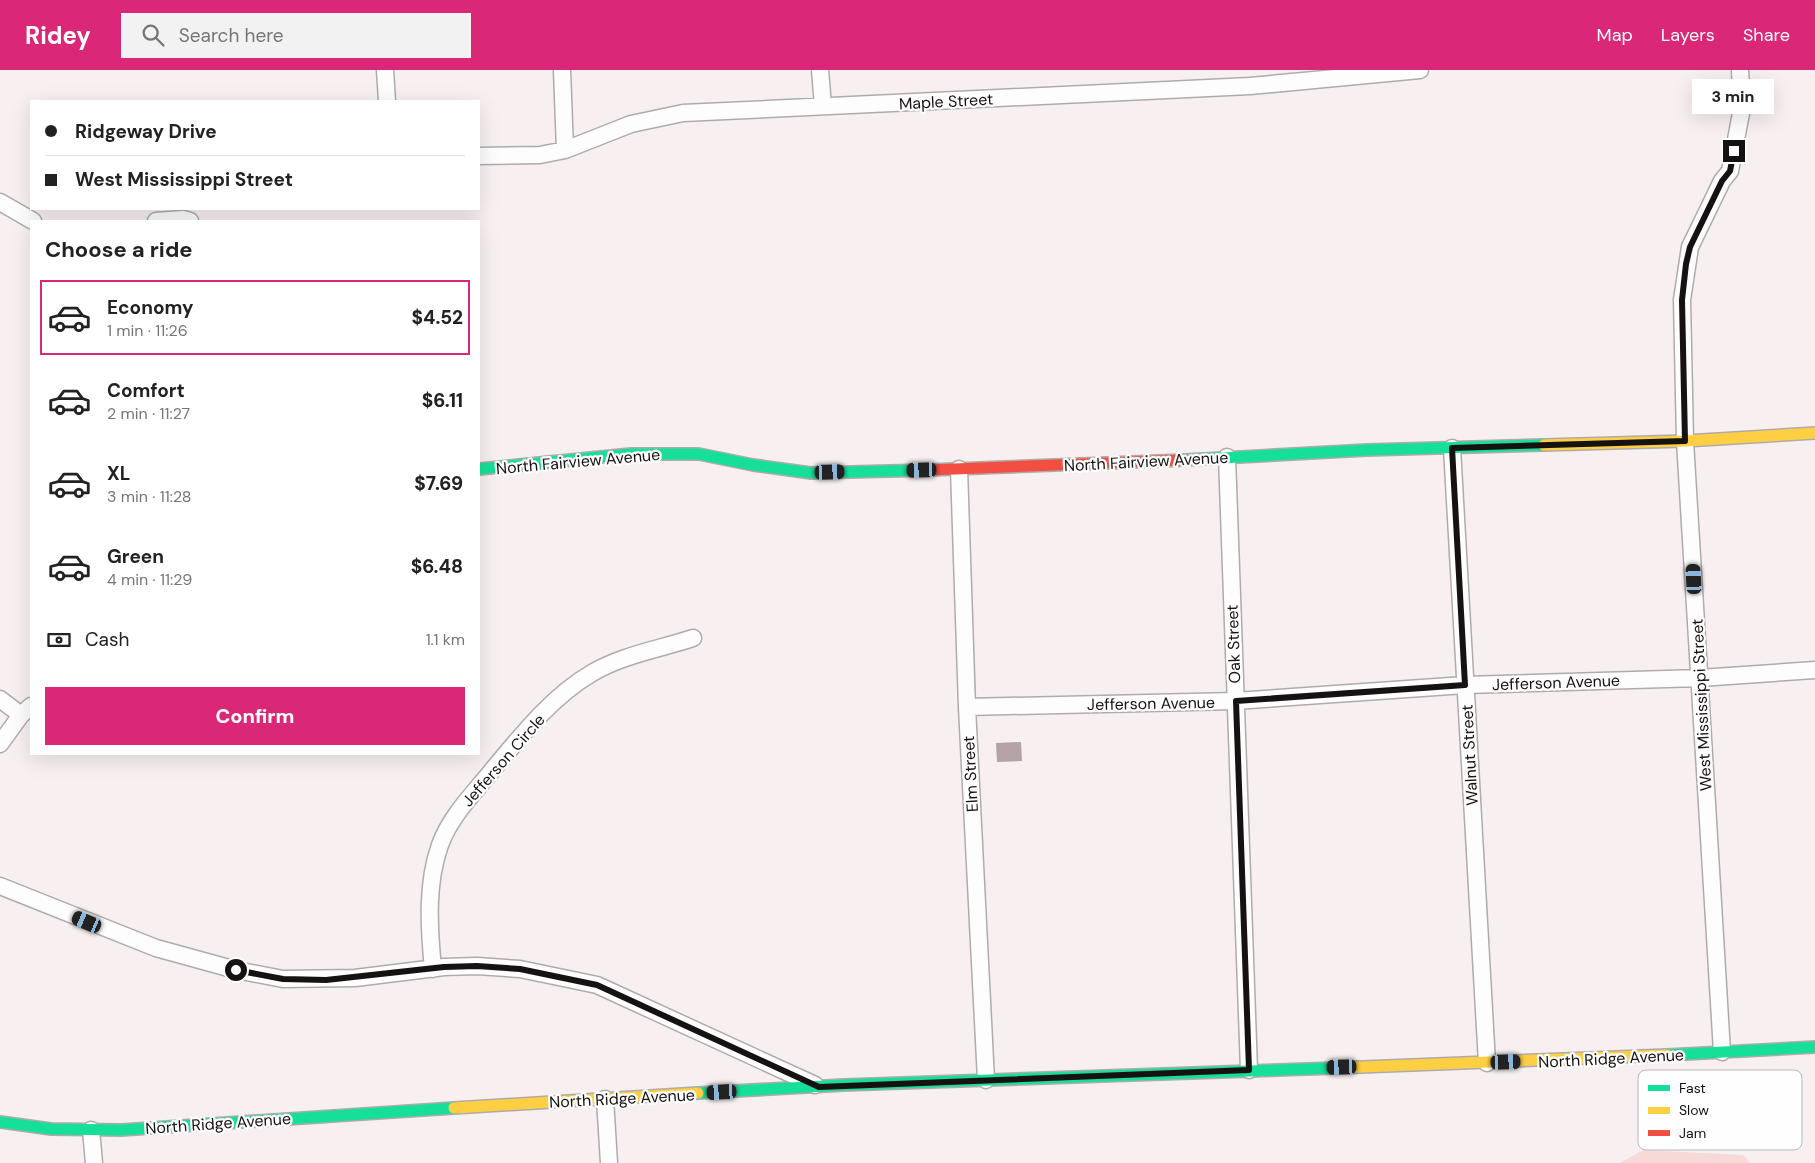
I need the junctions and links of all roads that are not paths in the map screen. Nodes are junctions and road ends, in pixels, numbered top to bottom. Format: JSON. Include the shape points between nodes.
{"nodes":[{"id":1,"x":385,"y":70,"type":"edge"},
{"id":2,"x":562,"y":70,"type":"edge"},
{"id":3,"x":820,"y":70,"type":"edge"},
{"id":4,"x":1420,"y":70,"type":"edge"},
{"id":5,"x":1740,"y":70,"type":"edge"},
{"id":6,"x":386,"y":100,"type":"edge"},
{"id":7,"x":823,"y":106,"type":"junction"},
{"id":8,"x":565,"y":150,"type":"junction"},
{"id":9,"x":480,"y":156,"type":"edge"},
{"id":10,"x":0,"y":202,"type":"edge"},
{"id":11,"x":31,"y":220,"type":"edge"},
{"id":12,"x":170,"y":220,"type":"edge"},
{"id":13,"x":186,"y":220,"type":"edge"},
{"id":14,"x":1815,"y":433,"type":"edge"},
{"id":15,"x":1685,"y":441,"type":"junction"},
{"id":16,"x":1452,"y":448,"type":"junction"},
{"id":17,"x":1227,"y":457,"type":"junction"},
{"id":18,"x":480,"y":469,"type":"edge"},
{"id":19,"x":959,"y":469,"type":"junction"},
{"id":20,"x":692,"y":638,"type":"dead end"},
{"id":21,"x":1815,"y":670,"type":"edge"},
{"id":22,"x":1700,"y":678,"type":"junction"},
{"id":23,"x":1465,"y":685,"type":"junction"},
{"id":24,"x":0,"y":699,"type":"edge"},
{"id":25,"x":1236,"y":701,"type":"junction"},
{"id":26,"x":967,"y":707,"type":"junction"},
{"id":27,"x":26,"y":711,"type":"edge"},
{"id":28,"x":0,"y":744,"type":"edge"},
{"id":29,"x":0,"y":886,"type":"edge"},
{"id":30,"x":433,"y":969,"type":"junction"},
{"id":31,"x":1815,"y":1047,"type":"edge"},
{"id":32,"x":1722,"y":1052,"type":"junction"},
{"id":33,"x":1487,"y":1063,"type":"junction"},
{"id":34,"x":1249,"y":1070,"type":"junction"},
{"id":35,"x":986,"y":1080,"type":"junction"},
{"id":36,"x":819,"y":1087,"type":"junction"},
{"id":37,"x":605,"y":1099,"type":"junction"},
{"id":38,"x":0,"y":1122,"type":"edge"},
{"id":39,"x":91,"y":1130,"type":"junction"},
{"id":40,"x":94,"y":1163,"type":"edge"},
{"id":41,"x":609,"y":1163,"type":"edge"}],
"edges":[{"from":1,"to":6,"type":"street"},
{"from":2,"to":8,"type":"street"},
{"from":3,"to":7,"type":"street"},
{"from":4,"to":7,"type":"street","name":"Maple Street","via":[[1250,86]]},
{"from":5,"to":15,"type":"street","name":"West Mississippi Street","via":[[1742,108],[1730,171],[1690,247],[1683,282]]},
{"from":7,"to":8,"type":"street","name":"Maple Street","via":[[675,114],[631,124]]},
{"from":8,"to":9,"type":"street","name":"Maple Street","via":[[540,155]]},
{"from":10,"to":11,"type":"street"},
{"from":12,"to":13,"type":"street"},
{"from":14,"to":15,"type":"street","name":"North Fairview Avenue"},
{"from":15,"to":16,"type":"street","name":"North Fairview Avenue"},
{"from":15,"to":22,"type":"street","name":"West Mississippi Street"},
{"from":16,"to":17,"type":"street","name":"North Fairview Avenue"},
{"from":16,"to":23,"type":"street","name":"Walnut Street"},
{"from":17,"to":19,"type":"street","name":"North Fairview Avenue"},
{"from":17,"to":25,"type":"street","name":"Oak Street"},
{"from":18,"to":19,"type":"street","name":"North Fairview Avenue","via":[[631,454],[699,454],[797,473]]},
{"from":19,"to":26,"type":"street","name":"Elm Street"},
{"from":20,"to":30,"type":"street","name":"Jefferson Circle","via":[[592,672],[533,722],[472,794],[448,826],[436,858],[430,914]]},
{"from":21,"to":22,"type":"street","name":"Jefferson Avenue"},
{"from":22,"to":23,"type":"street","name":"Jefferson Avenue"},
{"from":22,"to":32,"type":"street","name":"West Mississippi Street"},
{"from":23,"to":25,"type":"street","name":"Jefferson Avenue"},
{"from":23,"to":33,"type":"street","name":"Walnut Street"},
{"from":24,"to":27,"type":"street"},
{"from":25,"to":26,"type":"street","name":"Jefferson Avenue"},
{"from":25,"to":34,"type":"street","name":"Oak Street"},
{"from":26,"to":35,"type":"street","name":"Elm Street"},
{"from":27,"to":28,"type":"street"},
{"from":29,"to":30,"type":"street","via":[[156,948],[245,972],[283,979],[326,980]]},
{"from":30,"to":36,"type":"street","via":[[477,966],[520,969],[597,985]]},
{"from":31,"to":32,"type":"street","name":"North Ridge Avenue"},
{"from":32,"to":33,"type":"street","name":"North Ridge Avenue"},
{"from":33,"to":34,"type":"street","name":"North Ridge Avenue"},
{"from":34,"to":35,"type":"street","name":"North Ridge Avenue"},
{"from":35,"to":36,"type":"street","name":"North Ridge Avenue"},
{"from":36,"to":37,"type":"street","name":"North Ridge Avenue"},
{"from":37,"to":39,"type":"street","name":"North Ridge Avenue"},
{"from":37,"to":41,"type":"street"},
{"from":38,"to":39,"type":"street","name":"North Ridge Avenue","via":[[51,1129]]},
{"from":39,"to":40,"type":"street"}]}
